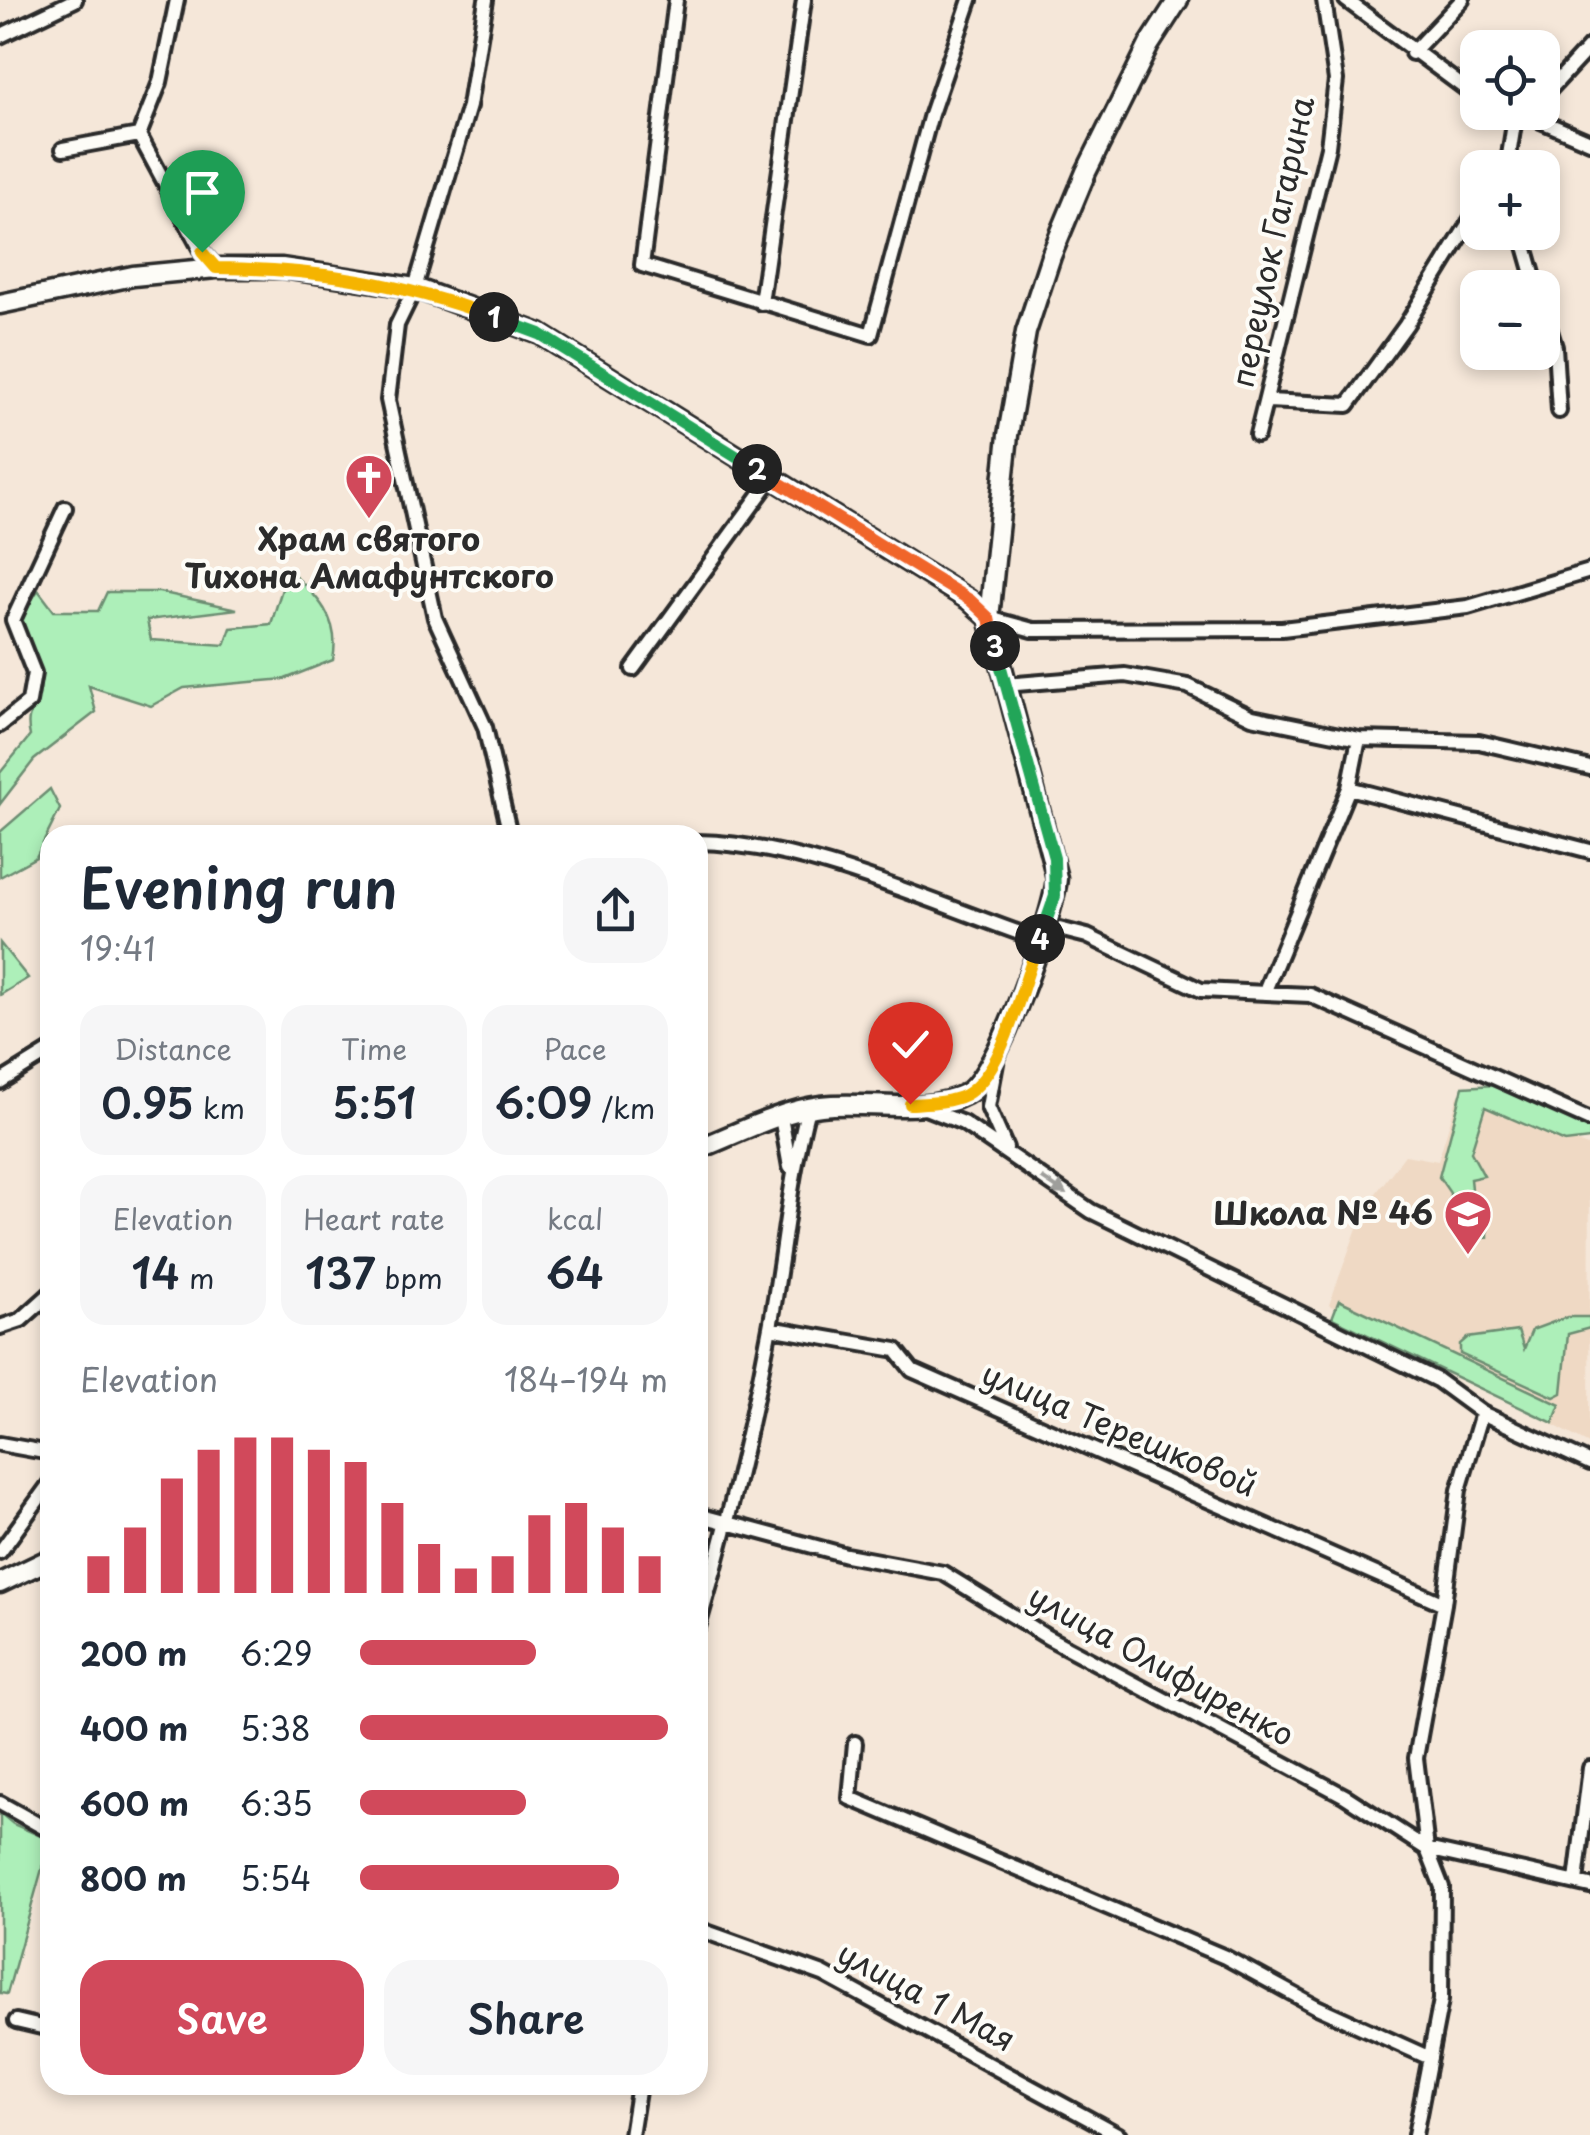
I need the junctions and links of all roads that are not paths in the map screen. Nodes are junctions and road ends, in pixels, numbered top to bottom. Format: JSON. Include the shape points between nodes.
{"nodes":[{"id":1,"x":75,"y":0,"type":"edge"},
{"id":2,"x":177,"y":0,"type":"edge"},
{"id":3,"x":486,"y":0,"type":"edge"},
{"id":4,"x":676,"y":0,"type":"edge"},
{"id":5,"x":804,"y":0,"type":"edge"},
{"id":6,"x":970,"y":0,"type":"edge"},
{"id":7,"x":1178,"y":0,"type":"edge"},
{"id":8,"x":1324,"y":0,"type":"edge"},
{"id":9,"x":1346,"y":0,"type":"edge"},
{"id":10,"x":1372,"y":0,"type":"edge"},
{"id":11,"x":1462,"y":0,"type":"edge"},
{"id":12,"x":1361,"y":12,"type":"junction"},
{"id":13,"x":0,"y":36,"type":"edge"},
{"id":14,"x":1590,"y":46,"type":"edge"},
{"id":15,"x":1412,"y":53,"type":"junction"},
{"id":16,"x":1560,"y":78,"type":"edge"},
{"id":17,"x":1460,"y":86,"type":"edge"},
{"id":18,"x":1560,"y":128,"type":"edge"},
{"id":19,"x":139,"y":135,"type":"junction"},
{"id":20,"x":1590,"y":142,"type":"edge"},
{"id":21,"x":62,"y":149,"type":"dead end"},
{"id":22,"x":1460,"y":238,"type":"edge"},
{"id":23,"x":216,"y":268,"type":"junction"},
{"id":24,"x":415,"y":288,"type":"junction"},
{"id":25,"x":761,"y":303,"type":"junction"},
{"id":26,"x":0,"y":304,"type":"edge"},
{"id":27,"x":1556,"y":370,"type":"edge"},
{"id":28,"x":1268,"y":401,"type":"junction"},
{"id":29,"x":1559,"y":410,"type":"dead end"},
{"id":30,"x":1258,"y":435,"type":"dead end"},
{"id":31,"x":772,"y":478,"type":"junction"},
{"id":32,"x":65,"y":508,"type":"dead end"},
{"id":33,"x":1590,"y":571,"type":"edge"},
{"id":34,"x":989,"y":618,"type":"junction"},
{"id":35,"x":633,"y":669,"type":"dead end"},
{"id":36,"x":1004,"y":685,"type":"junction"},
{"id":37,"x":0,"y":725,"type":"edge"},
{"id":38,"x":1359,"y":739,"type":"junction"},
{"id":39,"x":1590,"y":768,"type":"edge"},
{"id":40,"x":1349,"y":788,"type":"junction"},
{"id":41,"x":508,"y":825,"type":"edge"},
{"id":42,"x":708,"y":842,"type":"edge"},
{"id":43,"x":1590,"y":851,"type":"edge"},
{"id":44,"x":1043,"y":932,"type":"junction"},
{"id":45,"x":1264,"y":993,"type":"junction"},
{"id":46,"x":998,"y":1056,"type":"junction"},
{"id":47,"x":40,"y":1057,"type":"edge"},
{"id":48,"x":0,"y":1082,"type":"edge"},
{"id":49,"x":964,"y":1095,"type":"junction"},
{"id":50,"x":910,"y":1104,"type":"junction"},
{"id":51,"x":988,"y":1107,"type":"junction"},
{"id":52,"x":808,"y":1108,"type":"junction"},
{"id":53,"x":781,"y":1117,"type":"junction"},
{"id":54,"x":1590,"y":1120,"type":"edge"},
{"id":55,"x":963,"y":1123,"type":"junction"},
{"id":56,"x":708,"y":1145,"type":"edge"},
{"id":57,"x":1014,"y":1158,"type":"junction"},
{"id":58,"x":791,"y":1174,"type":"junction"},
{"id":59,"x":40,"y":1303,"type":"edge"},
{"id":60,"x":0,"y":1327,"type":"edge"},
{"id":61,"x":770,"y":1328,"type":"junction"},
{"id":62,"x":1482,"y":1413,"type":"junction"},
{"id":63,"x":0,"y":1444,"type":"edge"},
{"id":64,"x":40,"y":1450,"type":"edge"},
{"id":65,"x":1590,"y":1463,"type":"edge"},
{"id":66,"x":40,"y":1497,"type":"edge"},
{"id":67,"x":708,"y":1518,"type":"edge"},
{"id":68,"x":728,"y":1525,"type":"junction"},
{"id":69,"x":0,"y":1552,"type":"edge"},
{"id":70,"x":40,"y":1564,"type":"edge"},
{"id":71,"x":0,"y":1584,"type":"edge"},
{"id":72,"x":708,"y":1593,"type":"edge"},
{"id":73,"x":1444,"y":1604,"type":"junction"},
{"id":74,"x":855,"y":1743,"type":"dead end"},
{"id":75,"x":1590,"y":1768,"type":"edge"},
{"id":76,"x":0,"y":1803,"type":"edge"},
{"id":77,"x":40,"y":1825,"type":"edge"},
{"id":78,"x":1426,"y":1849,"type":"junction"},
{"id":79,"x":1583,"y":1884,"type":"edge"},
{"id":80,"x":708,"y":1934,"type":"edge"},
{"id":81,"x":16,"y":2020,"type":"dead end"},
{"id":82,"x":40,"y":2026,"type":"edge"},
{"id":83,"x":1430,"y":2058,"type":"junction"},
{"id":84,"x":638,"y":2095,"type":"edge"},
{"id":85,"x":632,"y":2135,"type":"edge"},
{"id":86,"x":1120,"y":2135,"type":"edge"},
{"id":87,"x":1415,"y":2135,"type":"edge"}],
"edges":[{"from":1,"to":13,"type":"street"},
{"from":2,"to":19,"type":"street","via":[[160,82]]},
{"from":3,"to":24,"type":"street","via":[[469,106]]},
{"from":4,"to":25,"type":"street","via":[[642,265]]},
{"from":5,"to":25,"type":"street"},
{"from":6,"to":25,"type":"street","via":[[870,335]]},
{"from":7,"to":34,"type":"street","via":[[1086,172],[1026,332]]},
{"from":8,"to":28,"type":"street","name":"переулок Гагарина","via":[[1336,80],[1328,147]]},
{"from":9,"to":12,"type":"street"},
{"from":10,"to":12,"type":"street"},
{"from":11,"to":15,"type":"street"},
{"from":12,"to":15,"type":"street"},
{"from":14,"to":16,"type":"street"},
{"from":15,"to":17,"type":"street"},
{"from":18,"to":20,"type":"street"},
{"from":19,"to":21,"type":"street"},
{"from":19,"to":23,"type":"street"},
{"from":22,"to":28,"type":"street","via":[[1348,405]]},
{"from":23,"to":24,"type":"street","via":[[282,268]]},
{"from":23,"to":26,"type":"street","via":[[132,276]]},
{"from":24,"to":31,"type":"street","via":[[540,334]]},
{"from":24,"to":41,"type":"street","via":[[398,325],[388,400],[435,618],[486,727]]},
{"from":27,"to":29,"type":"street"},
{"from":28,"to":30,"type":"street","name":"переулок Гагарина"},
{"from":31,"to":34,"type":"street"},
{"from":31,"to":35,"type":"street"},
{"from":32,"to":37,"type":"street","via":[[12,620],[34,673],[29,702]]},
{"from":33,"to":34,"type":"street","via":[[1468,607],[1282,629],[1033,630]]},
{"from":34,"to":36,"type":"street"},
{"from":36,"to":38,"type":"street","via":[[1125,675],[1188,686],[1252,716]]},
{"from":36,"to":44,"type":"street","via":[[1054,858],[1055,896]]},
{"from":38,"to":39,"type":"street","via":[[1480,742]]},
{"from":38,"to":40,"type":"street"},
{"from":40,"to":43,"type":"street"},
{"from":40,"to":45,"type":"street"},
{"from":42,"to":44,"type":"street","via":[[802,858],[1031,937]]},
{"from":44,"to":45,"type":"street","via":[[1086,936],[1202,990]]},
{"from":44,"to":46,"type":"street"},
{"from":45,"to":54,"type":"street","via":[[1310,996]]},
{"from":46,"to":49,"type":"street"},
{"from":46,"to":51,"type":"street"},
{"from":47,"to":48,"type":"street"},
{"from":49,"to":50,"type":"street"},
{"from":49,"to":51,"type":"street","via":[[980,1095]]},
{"from":49,"to":55,"type":"street","via":[[956,1109]]},
{"from":50,"to":52,"type":"street"},
{"from":50,"to":55,"type":"street"},
{"from":51,"to":55,"type":"street","via":[[983,1122]]},
{"from":51,"to":57,"type":"street"},
{"from":52,"to":53,"type":"street"},
{"from":52,"to":58,"type":"street"},
{"from":53,"to":56,"type":"street"},
{"from":53,"to":58,"type":"street"},
{"from":55,"to":57,"type":"street"},
{"from":57,"to":62,"type":"street","one_way":true,"via":[[1091,1211],[1437,1380]]},
{"from":58,"to":61,"type":"street"},
{"from":59,"to":60,"type":"street"},
{"from":61,"to":68,"type":"street"},
{"from":61,"to":73,"type":"street","name":"улица Терешковой","via":[[896,1350],[912,1370]]},
{"from":62,"to":65,"type":"street"},
{"from":62,"to":73,"type":"street","via":[[1459,1490]]},
{"from":63,"to":64,"type":"street"},
{"from":66,"to":69,"type":"street"},
{"from":67,"to":68,"type":"street","name":"улица Олифиренко"},
{"from":68,"to":72,"type":"street"},
{"from":68,"to":78,"type":"street","name":"улица Олифиренко","via":[[943,1573],[1047,1637],[1345,1796]]},
{"from":70,"to":71,"type":"street"},
{"from":73,"to":78,"type":"street","via":[[1416,1758]]},
{"from":74,"to":83,"type":"street","via":[[850,1798],[1226,1957]]},
{"from":75,"to":79,"type":"street"},
{"from":76,"to":77,"type":"street"},
{"from":78,"to":79,"type":"street","name":"улица Олифиренко"},
{"from":78,"to":83,"type":"street","via":[[1442,1887],[1440,2000]]},
{"from":80,"to":86,"type":"street","name":"улица 1 Мая","via":[[823,1974]]},
{"from":81,"to":82,"type":"street"},
{"from":83,"to":87,"type":"street"},
{"from":84,"to":85,"type":"street"}]}
